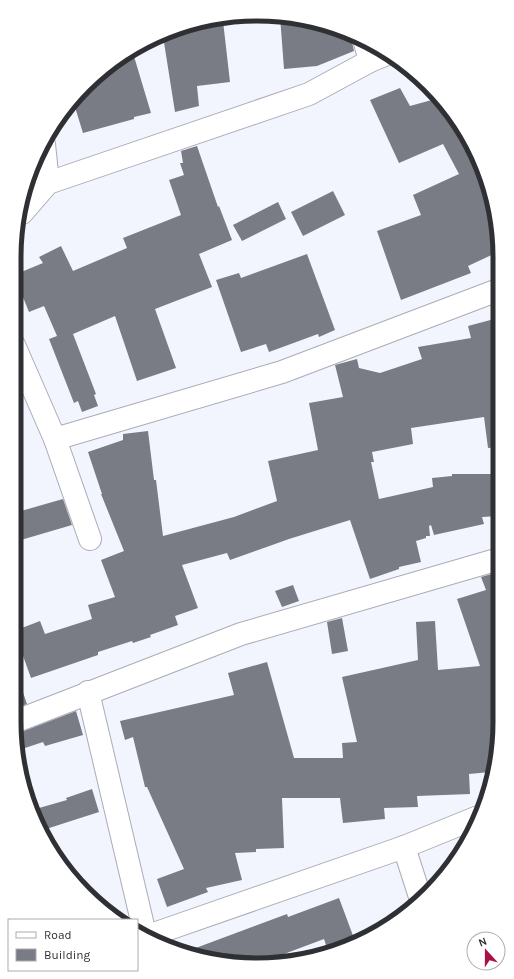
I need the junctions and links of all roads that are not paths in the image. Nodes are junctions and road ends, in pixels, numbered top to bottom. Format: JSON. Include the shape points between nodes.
{"nodes":[{"id":1,"x":379,"y":58,"type":"edge"},
{"id":2,"x":45,"y":153,"type":"edge"},
{"id":3,"x":48,"y":183,"type":"junction"},
{"id":4,"x":27,"y":208,"type":"edge"},
{"id":5,"x":493,"y":292,"type":"edge"},
{"id":6,"x":21,"y":361,"type":"edge"},
{"id":7,"x":55,"y":439,"type":"junction"},
{"id":8,"x":90,"y":539,"type":"dead end"},
{"id":9,"x":493,"y":561,"type":"edge"},
{"id":10,"x":88,"y":692,"type":"junction"},
{"id":11,"x":21,"y":719,"type":"edge"},
{"id":12,"x":472,"y":820,"type":"edge"},
{"id":13,"x":404,"y":847,"type":"junction"},
{"id":14,"x":419,"y":894,"type":"edge"},
{"id":15,"x":144,"y":929,"type":"edge"},
{"id":16,"x":153,"y":934,"type":"edge"}],
"edges":[{"from":1,"to":3,"type":"street","via":[[309,94]]},
{"from":2,"to":3,"type":"street"},
{"from":3,"to":4,"type":"street"},
{"from":5,"to":7,"type":"street","via":[[282,372]]},
{"from":6,"to":7,"type":"street"},
{"from":7,"to":8,"type":"street"},
{"from":9,"to":10,"type":"street","via":[[241,634]]},
{"from":10,"to":11,"type":"street"},
{"from":10,"to":15,"type":"street"},
{"from":12,"to":13,"type":"street"},
{"from":13,"to":14,"type":"street"},
{"from":13,"to":16,"type":"street"}]}
